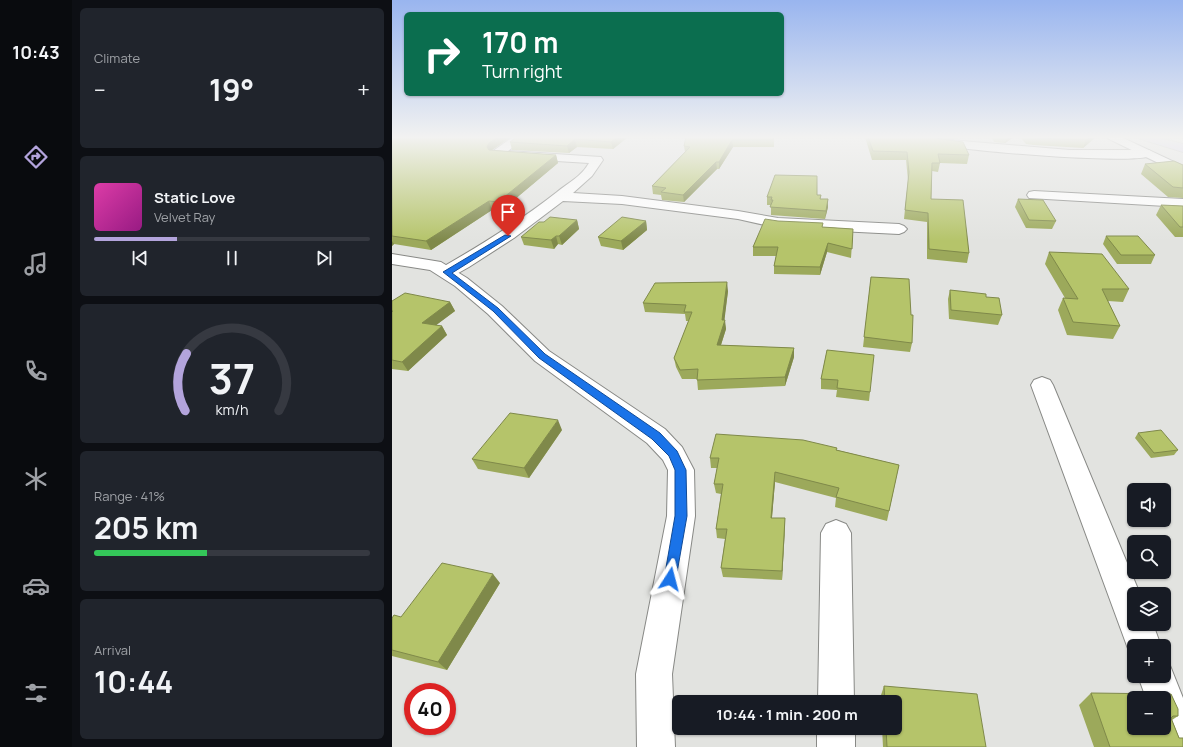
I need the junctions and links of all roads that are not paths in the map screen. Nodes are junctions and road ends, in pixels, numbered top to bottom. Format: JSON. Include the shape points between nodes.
{"nodes":[{"id":1,"x":589,"y":172,"type":"edge"},
{"id":2,"x":1034,"y":195,"type":"dead end"},
{"id":3,"x":561,"y":197,"type":"junction"},
{"id":4,"x":1183,"y":203,"type":"edge"},
{"id":5,"x":899,"y":229,"type":"dead end"},
{"id":6,"x":392,"y":258,"type":"edge"},
{"id":7,"x":447,"y":272,"type":"junction"},
{"id":8,"x":1042,"y":385,"type":"dead end"},
{"id":9,"x":836,"y":533,"type":"dead end"},
{"id":10,"x":1127,"y":601,"type":"edge"},
{"id":11,"x":1159,"y":683,"type":"edge"},
{"id":12,"x":836,"y":695,"type":"edge"},
{"id":13,"x":836,"y":735,"type":"edge"},
{"id":14,"x":1183,"y":745,"type":"edge"},
{"id":15,"x":656,"y":747,"type":"edge"},
{"id":16,"x":836,"y":747,"type":"edge"}],
"edges":[{"from":1,"to":3,"type":"street"},
{"from":2,"to":4,"type":"street"},
{"from":3,"to":5,"type":"street","via":[[622,200],[738,215],[778,223]]},
{"from":3,"to":7,"type":"street","via":[[496,244]]},
{"from":6,"to":7,"type":"street","via":[[435,266]]},
{"from":7,"to":15,"type":"street","via":[[495,310],[542,356],[656,436],[673,454],[681,470],[681,516],[654,674]]},
{"from":8,"to":10,"type":"street"},
{"from":9,"to":12,"type":"street"},
{"from":11,"to":14,"type":"street"},
{"from":13,"to":16,"type":"street"}]}
